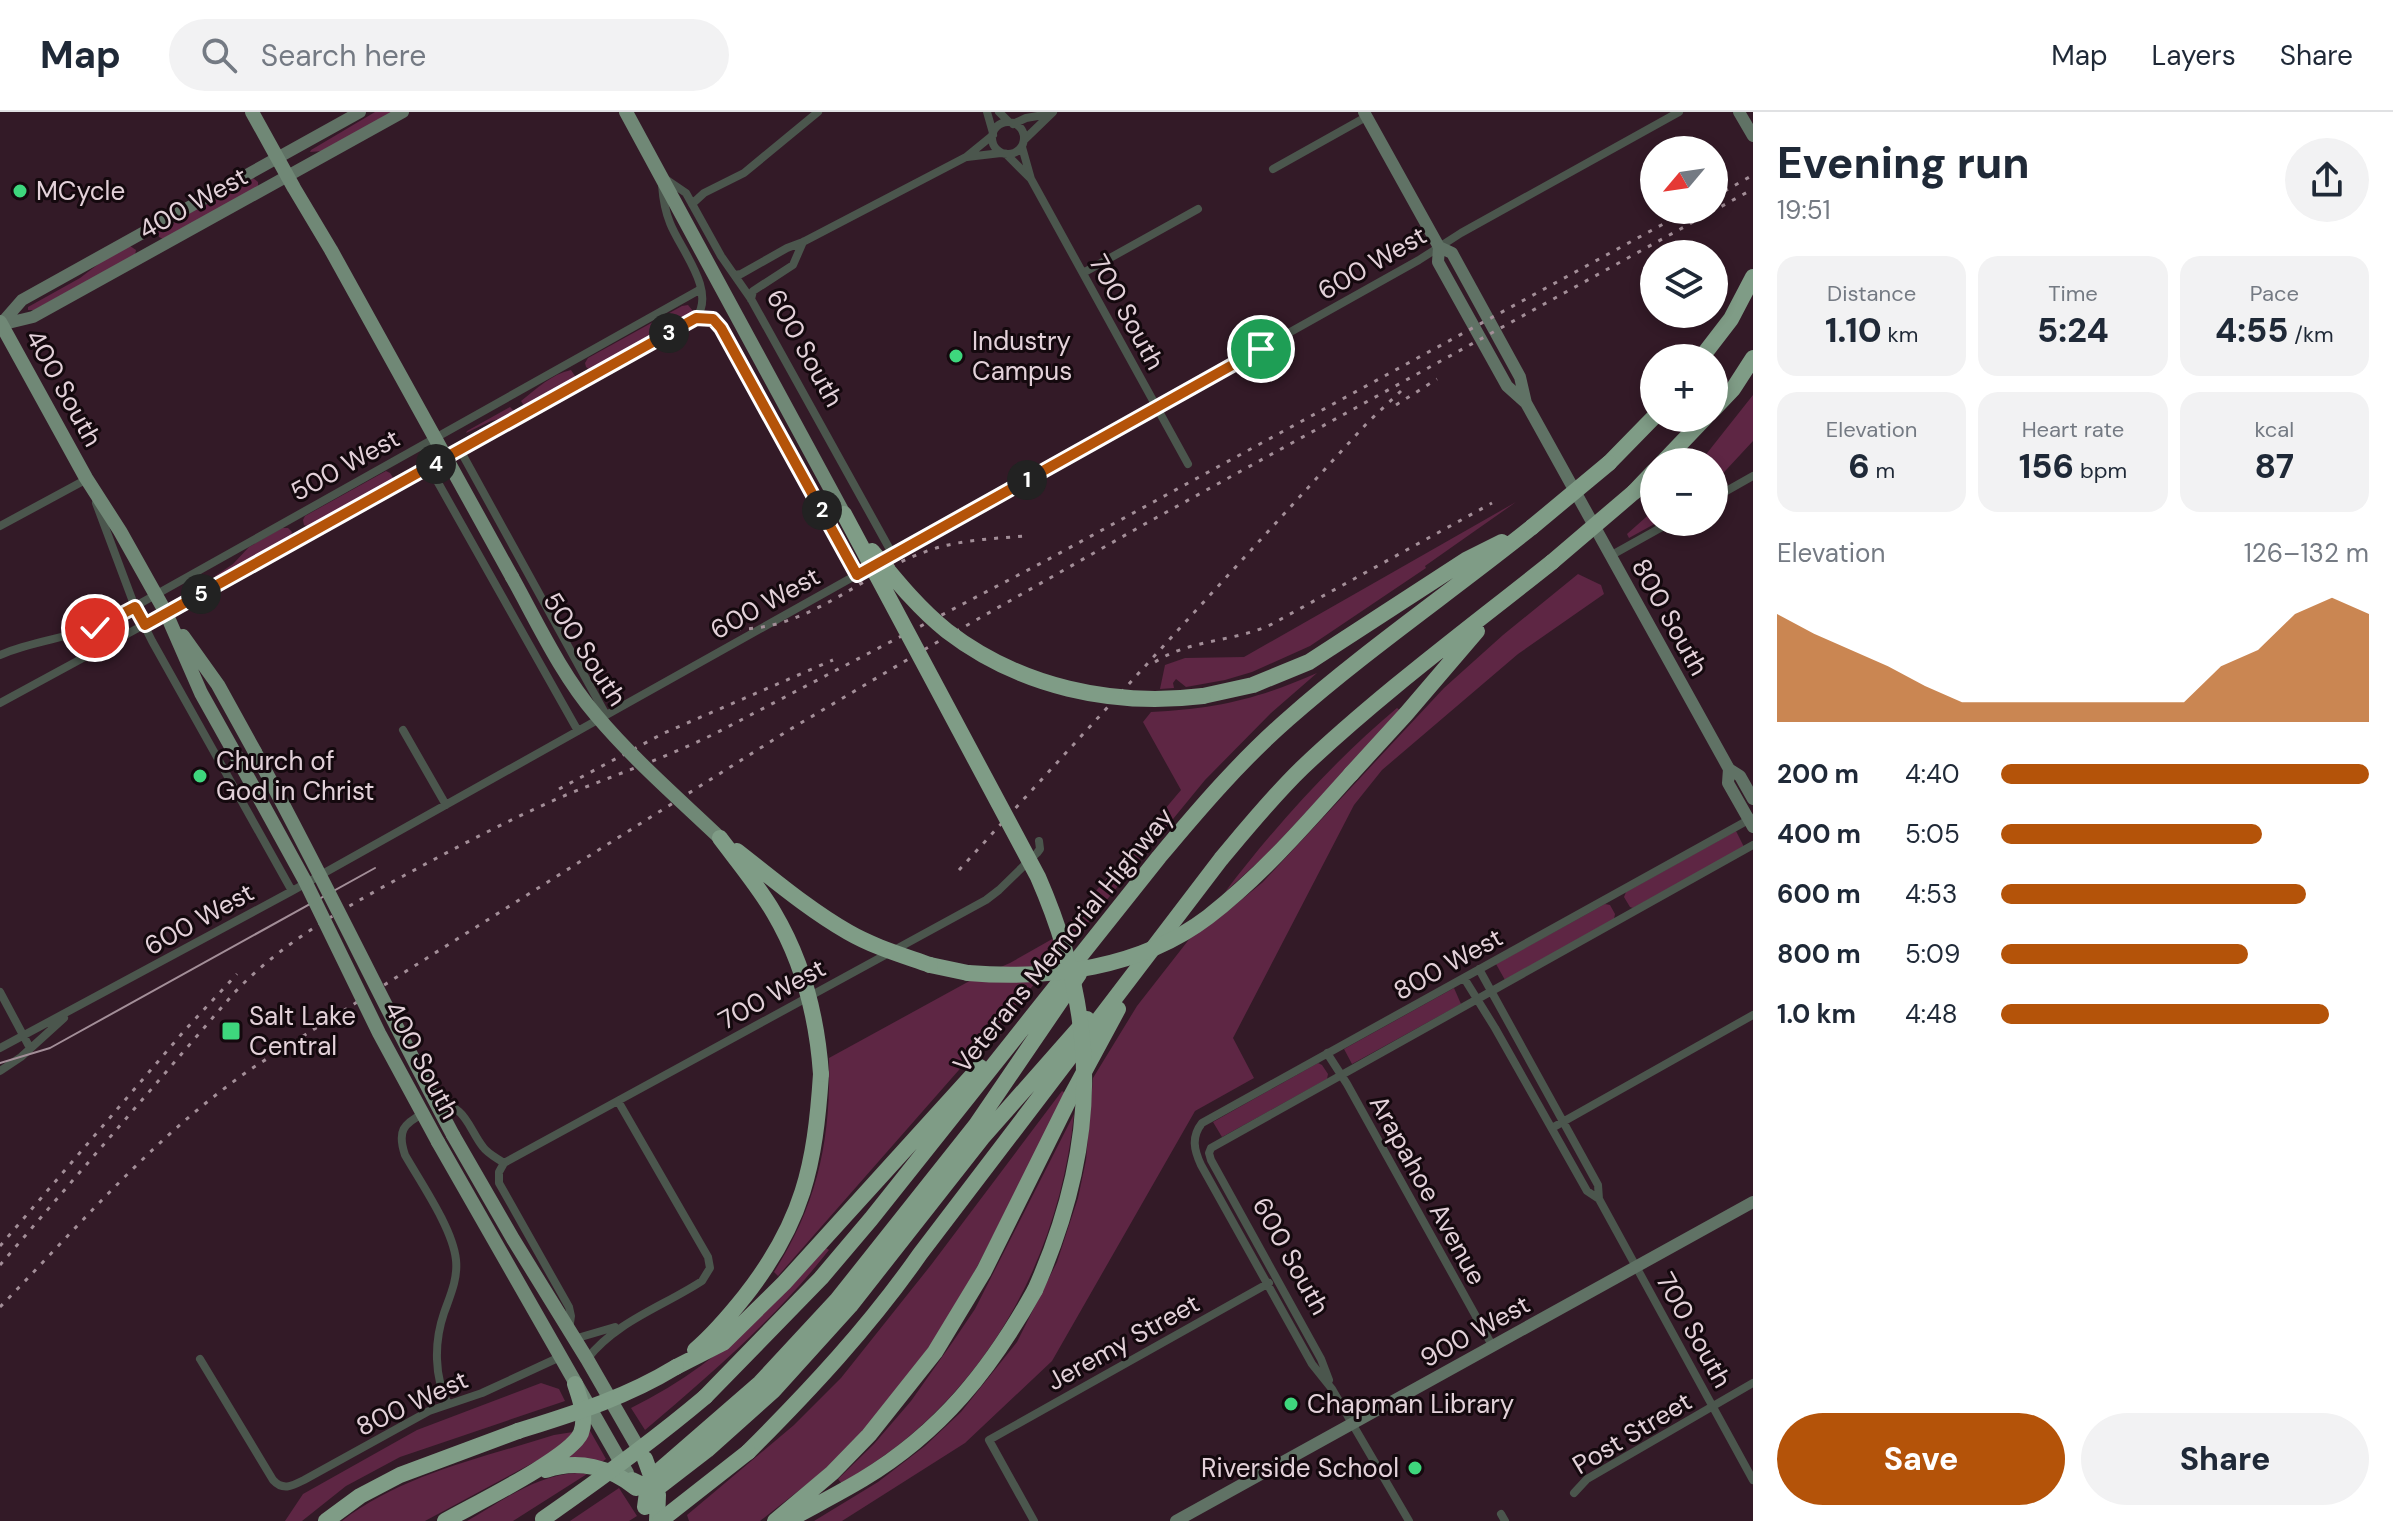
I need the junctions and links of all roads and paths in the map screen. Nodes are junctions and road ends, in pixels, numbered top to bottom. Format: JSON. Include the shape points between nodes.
{"nodes":[{"id":1,"x":252,"y":112,"type":"edge"},
{"id":2,"x":360,"y":112,"type":"edge"},
{"id":3,"x":403,"y":112,"type":"edge"},
{"id":4,"x":626,"y":112,"type":"edge"},
{"id":5,"x":818,"y":112,"type":"edge"},
{"id":6,"x":987,"y":112,"type":"edge"},
{"id":7,"x":999,"y":112,"type":"edge"},
{"id":8,"x":1679,"y":112,"type":"edge"},
{"id":9,"x":1739,"y":112,"type":"edge"},
{"id":10,"x":1051,"y":113,"type":"edge"},
{"id":11,"x":1365,"y":114,"type":"edge"},
{"id":12,"x":1011,"y":123,"type":"junction"},
{"id":13,"x":993,"y":134,"type":"junction"},
{"id":14,"x":1753,"y":136,"type":"edge"},
{"id":15,"x":1023,"y":143,"type":"junction"},
{"id":16,"x":1004,"y":153,"type":"junction"},
{"id":17,"x":966,"y":157,"type":"junction"},
{"id":18,"x":277,"y":158,"type":"junction"},
{"id":19,"x":1273,"y":169,"type":"dead end"},
{"id":20,"x":287,"y":176,"type":"junction"},
{"id":21,"x":662,"y":177,"type":"junction"},
{"id":22,"x":1031,"y":179,"type":"junction"},
{"id":23,"x":686,"y":193,"type":"junction"},
{"id":24,"x":704,"y":193,"type":"junction"},
{"id":25,"x":692,"y":204,"type":"junction"},
{"id":26,"x":1198,"y":209,"type":"dead end"},
{"id":27,"x":803,"y":242,"type":"junction"},
{"id":28,"x":1439,"y":247,"type":"junction"},
{"id":29,"x":1083,"y":273,"type":"junction"},
{"id":30,"x":735,"y":275,"type":"junction"},
{"id":31,"x":1753,"y":277,"type":"edge"},
{"id":32,"x":701,"y":289,"type":"junction"},
{"id":33,"x":751,"y":299,"type":"junction"},
{"id":34,"x":696,"y":318,"type":"junction"},
{"id":35,"x":0,"y":324,"type":"edge"},
{"id":36,"x":1712,"y":344,"type":"edge"},
{"id":37,"x":1753,"y":358,"type":"edge"},
{"id":38,"x":1728,"y":394,"type":"edge"},
{"id":39,"x":1157,"y":407,"type":"junction"},
{"id":40,"x":1640,"y":431,"type":"edge"},
{"id":41,"x":1692,"y":432,"type":"edge"},
{"id":42,"x":436,"y":438,"type":"junction"},
{"id":43,"x":1676,"y":448,"type":"edge"},
{"id":44,"x":454,"y":454,"type":"junction"},
{"id":45,"x":1188,"y":464,"type":"dead end"},
{"id":46,"x":86,"y":478,"type":"junction"},
{"id":47,"x":1752,"y":479,"type":"edge"},
{"id":48,"x":1640,"y":486,"type":"edge"},
{"id":49,"x":1728,"y":491,"type":"edge"},
{"id":50,"x":844,"y":514,"type":"junction"},
{"id":51,"x":0,"y":526,"type":"edge"},
{"id":52,"x":1532,"y":527,"type":"junction"},
{"id":53,"x":1646,"y":536,"type":"edge"},
{"id":54,"x":893,"y":555,"type":"junction"},
{"id":55,"x":1610,"y":556,"type":"junction"},
{"id":56,"x":857,"y":575,"type":"junction"},
{"id":57,"x":156,"y":595,"type":"junction"},
{"id":58,"x":1500,"y":603,"type":"junction"},
{"id":59,"x":135,"y":607,"type":"junction"},
{"id":60,"x":166,"y":613,"type":"junction"},
{"id":61,"x":145,"y":625,"type":"junction"},
{"id":62,"x":0,"y":655,"type":"edge"},
{"id":63,"x":0,"y":703,"type":"edge"},
{"id":64,"x":606,"y":715,"type":"junction"},
{"id":65,"x":403,"y":730,"type":"dead end"},
{"id":66,"x":578,"y":731,"type":"junction"},
{"id":67,"x":1729,"y":769,"type":"junction"},
{"id":68,"x":1753,"y":799,"type":"edge"},
{"id":69,"x":446,"y":805,"type":"junction"},
{"id":70,"x":1752,"y":821,"type":"edge"},
{"id":71,"x":720,"y":838,"type":"junction"},
{"id":72,"x":1039,"y":841,"type":"dead end"},
{"id":73,"x":1753,"y":845,"type":"edge"},
{"id":74,"x":1159,"y":857,"type":"junction"},
{"id":75,"x":292,"y":891,"type":"junction"},
{"id":76,"x":1176,"y":919,"type":"junction"},
{"id":77,"x":1083,"y":953,"type":"junction"},
{"id":78,"x":1141,"y":966,"type":"junction"},
{"id":79,"x":1479,"y":969,"type":"junction"},
{"id":80,"x":1464,"y":978,"type":"junction"},
{"id":81,"x":1490,"y":991,"type":"junction"},
{"id":82,"x":0,"y":992,"type":"edge"},
{"id":83,"x":1477,"y":998,"type":"junction"},
{"id":84,"x":78,"y":1008,"type":"junction"},
{"id":85,"x":1753,"y":1015,"type":"edge"},
{"id":86,"x":24,"y":1035,"type":"junction"},
{"id":87,"x":0,"y":1048,"type":"edge"},
{"id":88,"x":30,"y":1048,"type":"junction"},
{"id":89,"x":1327,"y":1053,"type":"junction"},
{"id":90,"x":1525,"y":1054,"type":"junction"},
{"id":91,"x":1514,"y":1060,"type":"junction"},
{"id":92,"x":0,"y":1071,"type":"edge"},
{"id":93,"x":1341,"y":1074,"type":"junction"},
{"id":94,"x":618,"y":1101,"type":"junction"},
{"id":95,"x":1563,"y":1122,"type":"junction"},
{"id":96,"x":1552,"y":1128,"type":"junction"},
{"id":97,"x":1211,"y":1148,"type":"joint"},
{"id":98,"x":504,"y":1163,"type":"junction"},
{"id":99,"x":1201,"y":1165,"type":"joint"},
{"id":100,"x":1599,"y":1199,"type":"junction"},
{"id":101,"x":1753,"y":1202,"type":"edge"},
{"id":102,"x":1636,"y":1267,"type":"junction"},
{"id":103,"x":1276,"y":1279,"type":"junction"},
{"id":104,"x":1267,"y":1284,"type":"junction"},
{"id":105,"x":623,"y":1324,"type":"junction"},
{"id":106,"x":572,"y":1334,"type":"junction"},
{"id":107,"x":1493,"y":1347,"type":"junction"},
{"id":108,"x":560,"y":1357,"type":"junction"},
{"id":109,"x":200,"y":1359,"type":"dead end"},
{"id":110,"x":587,"y":1359,"type":"junction"},
{"id":111,"x":676,"y":1367,"type":"junction"},
{"id":112,"x":1753,"y":1383,"type":"edge"},
{"id":113,"x":575,"y":1384,"type":"junction"},
{"id":114,"x":1332,"y":1389,"type":"junction"},
{"id":115,"x":448,"y":1404,"type":"junction"},
{"id":116,"x":1713,"y":1406,"type":"junction"},
{"id":117,"x":1352,"y":1425,"type":"junction"},
{"id":118,"x":645,"y":1459,"type":"joint"},
{"id":119,"x":1753,"y":1480,"type":"edge"},
{"id":120,"x":1574,"y":1493,"type":"dead end"},
{"id":121,"x":486,"y":1498,"type":"junction"},
{"id":122,"x":651,"y":1499,"type":"edge"},
{"id":123,"x":541,"y":1520,"type":"edge"},
{"id":124,"x":326,"y":1521,"type":"edge"},
{"id":125,"x":445,"y":1521,"type":"edge"},
{"id":126,"x":676,"y":1521,"type":"edge"},
{"id":127,"x":775,"y":1521,"type":"edge"},
{"id":128,"x":787,"y":1521,"type":"edge"},
{"id":129,"x":1034,"y":1521,"type":"edge"},
{"id":130,"x":1176,"y":1521,"type":"edge"},
{"id":131,"x":1409,"y":1521,"type":"edge"}],
"edges":[{"from":1,"to":18,"type":"main road","name":"500 South"},
{"from":2,"to":18,"type":"street","name":"400 West"},
{"from":3,"to":20,"type":"street","name":"400 West"},
{"from":4,"to":21,"type":"main road","name":"600 South"},
{"from":5,"to":24,"type":"street","via":[[744,173]]},
{"from":6,"to":13,"type":"street"},
{"from":7,"to":12,"type":"street"},
{"from":8,"to":28,"type":"street","name":"600 West"},
{"from":9,"to":14,"type":"street"},
{"from":10,"to":12,"type":"street"},
{"from":10,"to":15,"type":"street"},
{"from":11,"to":19,"type":"street"},
{"from":11,"to":28,"type":"street","name":"800 South"},
{"from":12,"to":13,"type":"street","via":[[998,126]]},
{"from":12,"to":15,"type":"street","via":[[1021,130]]},
{"from":13,"to":16,"type":"street","via":[[994,146]]},
{"from":13,"to":17,"type":"street"},
{"from":15,"to":16,"type":"street","via":[[1016,152]]},
{"from":15,"to":22,"type":"street","name":"700 South"},
{"from":16,"to":17,"type":"street"},
{"from":16,"to":22,"type":"street","name":"700 South"},
{"from":17,"to":27,"type":"street"},
{"from":18,"to":20,"type":"main road","name":"500 South"},
{"from":18,"to":35,"type":"street","name":"400 West","via":[[22,300]]},
{"from":20,"to":35,"type":"street","name":"400 West","via":[[33,317]]},
{"from":20,"to":42,"type":"main road","name":"500 South"},
{"from":21,"to":23,"type":"street","name":"600 South"},
{"from":21,"to":32,"type":"street","name":"600 South","via":[[669,221]]},
{"from":21,"to":50,"type":"main road","name":"600 South"},
{"from":22,"to":29,"type":"street","name":"700 South"},
{"from":23,"to":24,"type":"street"},
{"from":23,"to":25,"type":"street","name":"600 South"},
{"from":24,"to":25,"type":"street"},
{"from":25,"to":30,"type":"street","name":"600 South"},
{"from":26,"to":29,"type":"street"},
{"from":27,"to":30,"type":"street"},
{"from":27,"to":33,"type":"street","via":[[793,265],[753,291]]},
{"from":28,"to":39,"type":"street","name":"600 West"},
{"from":28,"to":55,"type":"street","name":"800 South","via":[[1452,253]]},
{"from":29,"to":39,"type":"street","name":"700 South"},
{"from":30,"to":33,"type":"street","name":"600 South"},
{"from":31,"to":36,"type":"highway"},
{"from":32,"to":34,"type":"street","via":[[704,302]]},
{"from":32,"to":42,"type":"street","name":"500 West"},
{"from":33,"to":54,"type":"street","name":"600 South"},
{"from":34,"to":44,"type":"street","name":"500 West"},
{"from":34,"to":56,"type":"street","via":[[713,319],[721,328]]},
{"from":35,"to":46,"type":"main road","name":"400 South"},
{"from":37,"to":38,"type":"highway"},
{"from":39,"to":45,"type":"street","name":"700 South"},
{"from":39,"to":54,"type":"street","name":"600 West"},
{"from":40,"to":52,"type":"highway","name":"Veterans Memorial Highway","bridge":true},
{"from":41,"to":43,"type":"highway"},
{"from":42,"to":44,"type":"main road","name":"500 South"},
{"from":42,"to":57,"type":"street","name":"500 West"},
{"from":44,"to":60,"type":"street","name":"500 West"},
{"from":44,"to":64,"type":"street","name":"500 South"},
{"from":44,"to":66,"type":"street","name":"500 South","via":[[436,479]]},
{"from":44,"to":71,"type":"main road","name":"500 South","bridge":true,"via":[[512,577],[567,674],[595,714]]},
{"from":46,"to":51,"type":"street"},
{"from":46,"to":57,"type":"main road","name":"400 South"},
{"from":46,"to":59,"type":"street","name":"400 South"},
{"from":47,"to":49,"type":"street"},
{"from":48,"to":58,"type":"highway","bridge":true},
{"from":50,"to":52,"type":"highway","bridge":true,"via":[[912,599],[946,630],[1000,665],[1055,687],[1157,699],[1253,685],[1309,662],[1466,560]]},
{"from":50,"to":128,"type":"highway","bridge":true,"via":[[1033,867],[1063,939],[1084,1052],[1083,1125],[1055,1244],[999,1351],[926,1433],[863,1479]]},
{"from":52,"to":74,"type":"highway","name":"Veterans Memorial Highway","via":[[1286,721],[1202,805]]},
{"from":53,"to":55,"type":"street"},
{"from":54,"to":56,"type":"street","name":"600 West"},
{"from":55,"to":67,"type":"street","name":"800 South"},
{"from":56,"to":64,"type":"street","name":"600 West"},
{"from":57,"to":59,"type":"street","name":"500 West"},
{"from":57,"to":60,"type":"main road","name":"400 South"},
{"from":58,"to":71,"type":"highway","bridge":true,"via":[[1272,862],[1206,918],[1127,958],[1029,976],[930,965],[850,933]]},
{"from":58,"to":76,"type":"highway","via":[[1301,769],[1238,838]]},
{"from":59,"to":61,"type":"street","name":"400 South"},
{"from":59,"to":62,"type":"street","name":"500 West","via":[[95,628]]},
{"from":60,"to":61,"type":"street","name":"500 West"},
{"from":60,"to":106,"type":"main road","name":"400 South","bridge":true,"via":[[218,685],[453,1135]]},
{"from":60,"to":108,"type":"main road","name":"400 South","bridge":true,"via":[[201,693],[305,881],[379,1033]]},
{"from":61,"to":63,"type":"street","name":"500 West"},
{"from":61,"to":75,"type":"street","name":"400 South"},
{"from":64,"to":66,"type":"street","name":"600 West"},
{"from":65,"to":69,"type":"street"},
{"from":66,"to":69,"type":"street","name":"600 West"},
{"from":67,"to":68,"type":"street","name":"800 South","via":[[1740,776]]},
{"from":67,"to":70,"type":"street","name":"800 South","via":[[1728,783]]},
{"from":69,"to":75,"type":"street","name":"600 West"},
{"from":70,"to":79,"type":"street","name":"800 West"},
{"from":71,"to":111,"type":"highway","bridge":true,"via":[[774,912],[806,985],[821,1074],[817,1130],[794,1219],[767,1267],[715,1333]]},
{"from":72,"to":94,"type":"street","name":"700 West","via":[[1037,853],[986,900]]},
{"from":73,"to":81,"type":"street","name":"800 West"},
{"from":74,"to":77,"type":"highway","name":"Veterans Memorial Highway"},
{"from":74,"to":122,"type":"highway","via":[[976,1125],[837,1300]]},
{"from":75,"to":84,"type":"street","name":"600 West"},
{"from":76,"to":78,"type":"highway"},
{"from":76,"to":122,"type":"highway","via":[[982,1138],[803,1359]]},
{"from":77,"to":111,"type":"highway","via":[[784,1283],[723,1343]]},
{"from":77,"to":123,"type":"highway","name":"Veterans Memorial Highway","bridge":true,"via":[[821,1278],[705,1397],[608,1475]]},
{"from":78,"to":122,"type":"highway","bridge":true,"via":[[886,1302],[821,1379],[748,1452]]},
{"from":78,"to":127,"type":"highway","via":[[984,1271],[935,1352],[861,1443]]},
{"from":79,"to":80,"type":"street","name":"800 West"},
{"from":79,"to":81,"type":"street","name":"700 South"},
{"from":80,"to":83,"type":"street","name":"700 South"},
{"from":80,"to":89,"type":"street","name":"800 West"},
{"from":81,"to":83,"type":"street","name":"800 West"},
{"from":81,"to":90,"type":"street","name":"700 South"},
{"from":82,"to":86,"type":"street"},
{"from":83,"to":91,"type":"street","name":"700 South"},
{"from":83,"to":93,"type":"street","name":"800 West"},
{"from":84,"to":86,"type":"street","name":"600 West"},
{"from":84,"to":88,"type":"street","name":"600 West"},
{"from":85,"to":95,"type":"street"},
{"from":86,"to":87,"type":"street","name":"600 West"},
{"from":86,"to":88,"type":"street"},
{"from":88,"to":92,"type":"street","name":"600 West"},
{"from":89,"to":93,"type":"street","name":"Arapahoe Avenue"},
{"from":89,"to":99,"type":"street","name":"800 West","via":[[1202,1123],[1194,1140]]},
{"from":90,"to":91,"type":"street"},
{"from":90,"to":95,"type":"street","name":"700 South"},
{"from":91,"to":96,"type":"street","name":"700 South"},
{"from":93,"to":97,"type":"street","name":"800 West"},
{"from":93,"to":107,"type":"street","name":"Arapahoe Avenue"},
{"from":94,"to":98,"type":"street","name":"700 West"},
{"from":94,"to":105,"type":"street","via":[[710,1262],[696,1285]]},
{"from":95,"to":96,"type":"street"},
{"from":95,"to":100,"type":"street","name":"700 South","via":[[1598,1185]]},
{"from":96,"to":100,"type":"street","name":"700 South","via":[[1587,1191]]},
{"from":97,"to":103,"type":"street","name":"600 South","via":[[1211,1160]]},
{"from":98,"to":106,"type":"street","name":"400 South","via":[[499,1183],[569,1307]]},
{"from":98,"to":115,"type":"street","name":"400 South","via":[[482,1146],[460,1112],[443,1105],[407,1122],[402,1134],[405,1155],[455,1252],[455,1282],[437,1344]]},
{"from":99,"to":104,"type":"street","name":"600 South"},
{"from":100,"to":102,"type":"street","name":"700 South"},
{"from":101,"to":102,"type":"street","name":"900 West"},
{"from":102,"to":107,"type":"street","name":"900 West"},
{"from":102,"to":116,"type":"street","name":"700 South"},
{"from":103,"to":104,"type":"street","name":"Jeremy Street"},
{"from":103,"to":114,"type":"street","name":"600 South"},
{"from":104,"to":114,"type":"street","name":"600 South"},
{"from":104,"to":129,"type":"street","name":"Jeremy Street","via":[[989,1440]]},
{"from":105,"to":106,"type":"street"},
{"from":105,"to":110,"type":"street"},
{"from":106,"to":110,"type":"main road","name":"400 South"},
{"from":107,"to":117,"type":"street","name":"900 West"},
{"from":108,"to":113,"type":"main road","name":"400 South"},
{"from":108,"to":115,"type":"street","name":"800 West"},
{"from":109,"to":115,"type":"street","name":"800 West","via":[[282,1487],[293,1486]]},
{"from":110,"to":118,"type":"main road","name":"400 South"},
{"from":111,"to":124,"type":"highway","bridge":true,"via":[[616,1399],[400,1475]]},
{"from":112,"to":116,"type":"street","name":"Post Street"},
{"from":113,"to":121,"type":"highway","via":[[584,1415],[576,1442]]},
{"from":113,"to":122,"type":"main road","name":"400 South"},
{"from":114,"to":117,"type":"street","name":"600 South"},
{"from":116,"to":119,"type":"street","name":"700 South"},
{"from":116,"to":120,"type":"street","name":"Post Street","via":[[1587,1479]]},
{"from":117,"to":130,"type":"street","name":"900 West"},
{"from":117,"to":131,"type":"street","name":"600 South"},
{"from":118,"to":122,"type":"highway"},
{"from":121,"to":122,"type":"highway","via":[[565,1465],[593,1466],[614,1474]]},
{"from":121,"to":125,"type":"highway"},
{"from":122,"to":126,"type":"street","name":"400 South"}]}
